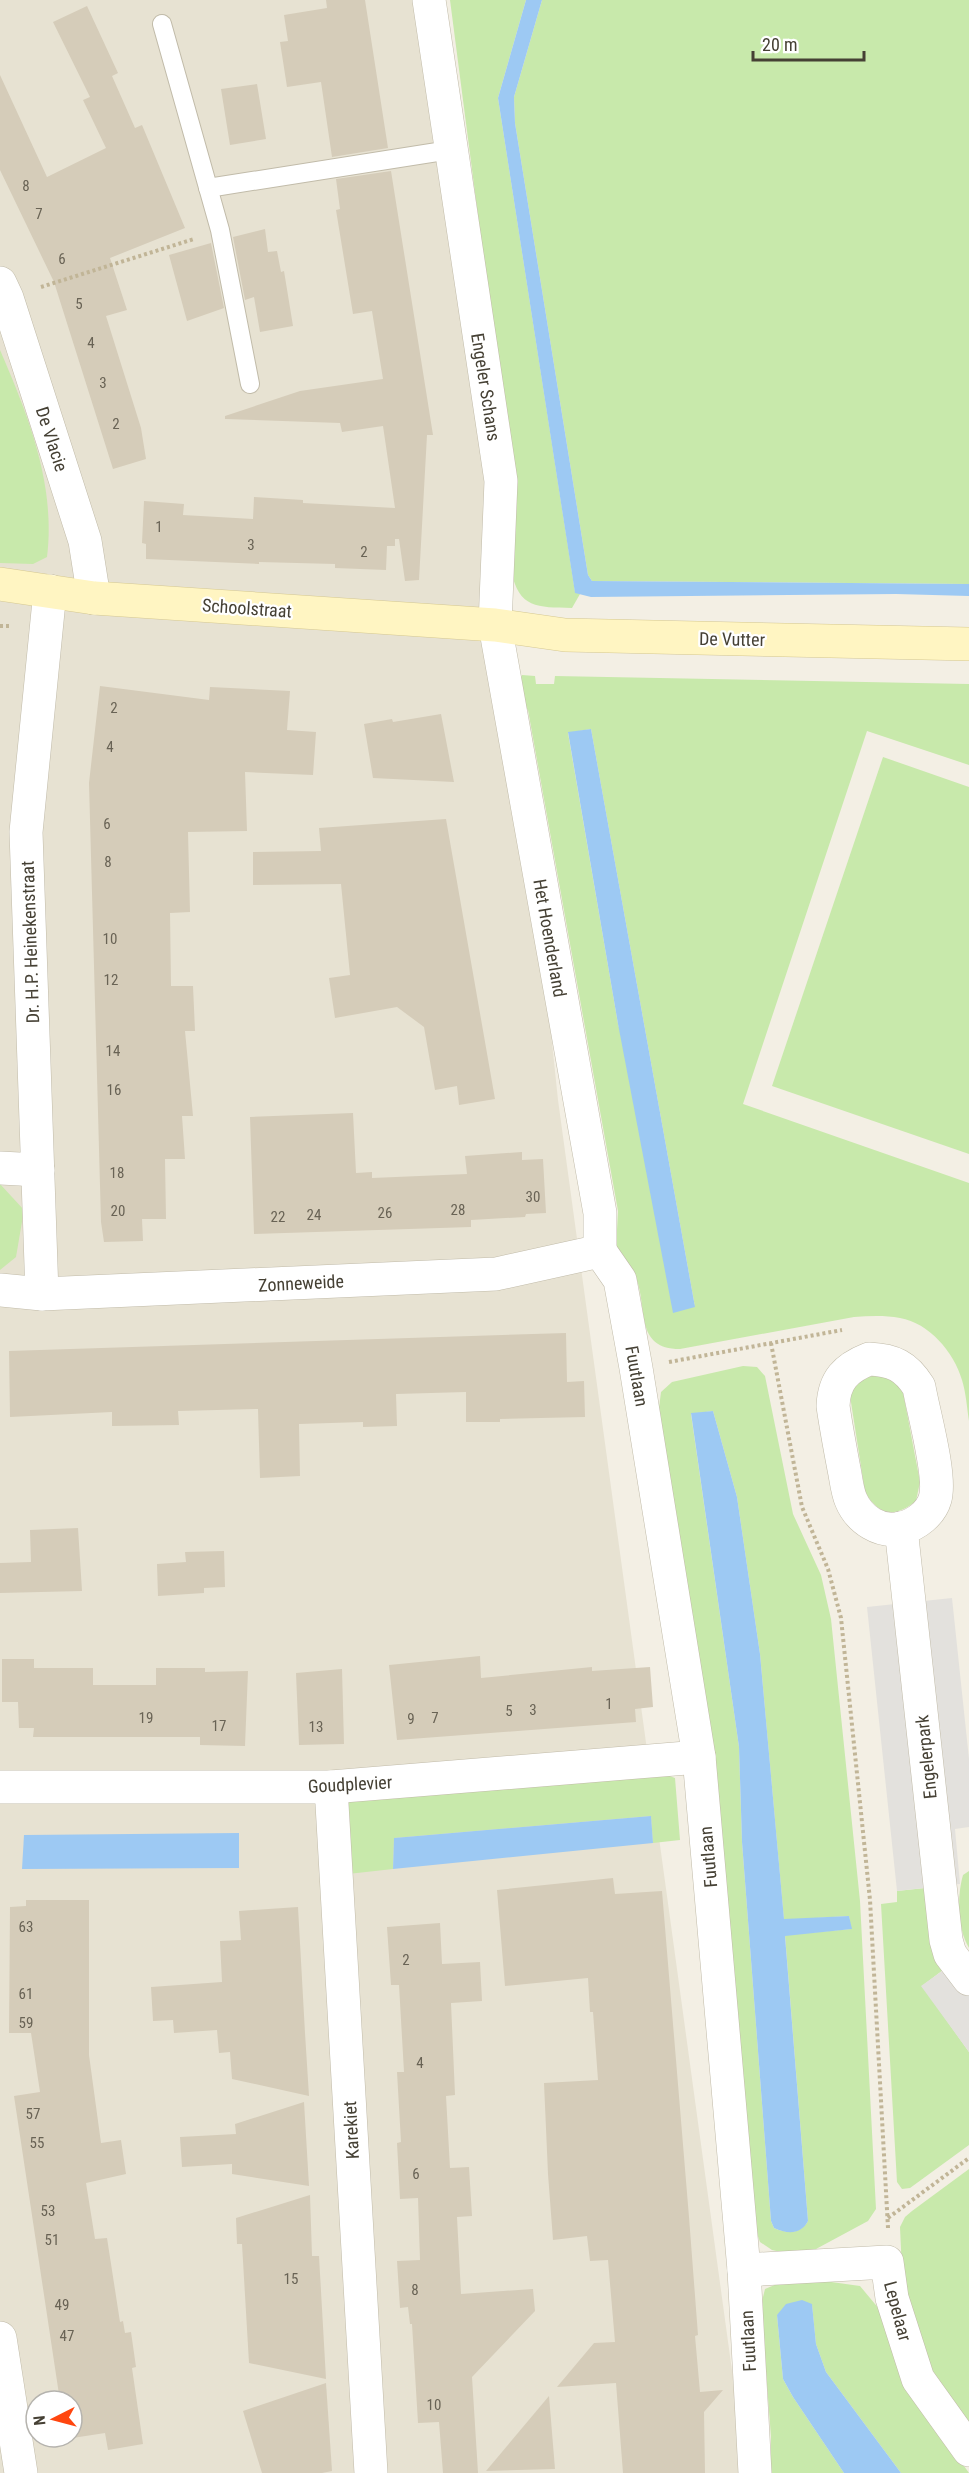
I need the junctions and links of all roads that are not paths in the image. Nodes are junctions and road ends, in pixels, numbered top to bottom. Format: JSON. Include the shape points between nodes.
{"nodes":[{"id":1,"x":429,"y":0,"type":"edge"},
{"id":2,"x":162,"y":24,"type":"dead end"},
{"id":3,"x":450,"y":150,"type":"junction"},
{"id":4,"x":208,"y":188,"type":"junction"},
{"id":5,"x":4,"y":290,"type":"edge"},
{"id":6,"x":250,"y":384,"type":"dead end"},
{"id":7,"x":0,"y":584,"type":"edge"},
{"id":8,"x":50,"y":591,"type":"junction"},
{"id":9,"x":94,"y":598,"type":"junction"},
{"id":10,"x":495,"y":626,"type":"junction"},
{"id":11,"x":969,"y":644,"type":"edge"},
{"id":12,"x":0,"y":1168,"type":"edge"},
{"id":13,"x":38,"y":1170,"type":"junction"},
{"id":14,"x":600,"y":1251,"type":"junction"},
{"id":15,"x":0,"y":1290,"type":"edge"},
{"id":16,"x":42,"y":1294,"type":"junction"},
{"id":17,"x":901,"y":1528,"type":"junction"},
{"id":18,"x":699,"y":1757,"type":"junction"},
{"id":19,"x":0,"y":1787,"type":"edge"},
{"id":20,"x":332,"y":1787,"type":"junction"},
{"id":21,"x":969,"y":1979,"type":"edge"},
{"id":22,"x":744,"y":2270,"type":"junction"},
{"id":23,"x":0,"y":2338,"type":"edge"},
{"id":24,"x":969,"y":2450,"type":"edge"},
{"id":25,"x":21,"y":2473,"type":"edge"},
{"id":26,"x":371,"y":2473,"type":"edge"},
{"id":27,"x":755,"y":2473,"type":"edge"}],
"edges":[{"from":1,"to":3,"type":"street","name":"Engeler Schans"},
{"from":2,"to":4,"type":"lane"},
{"from":3,"to":4,"type":"lane"},
{"from":3,"to":10,"type":"street","name":"Engeler Schans","via":[[501,481]]},
{"from":4,"to":6,"type":"lane"},
{"from":5,"to":9,"type":"street","name":"De Vlacie","via":[[85,541]]},
{"from":7,"to":8,"type":"street","name":"Schoolstraat"},
{"from":8,"to":9,"type":"street","name":"Schoolstraat"},
{"from":8,"to":13,"type":"street","name":"Dr. H.P. Heinekenstraat","via":[[26,832]]},
{"from":9,"to":10,"type":"street","name":"Schoolstraat"},
{"from":10,"to":11,"type":"street","name":"De Vutter","via":[[565,635]]},
{"from":10,"to":14,"type":"street","name":"Het Hoenderland","via":[[600,1213]]},
{"from":12,"to":13,"type":"street"},
{"from":13,"to":16,"type":"street","name":"Dr. H.P. Heinekenstraat"},
{"from":14,"to":16,"type":"street","name":"Zonneweide","via":[[496,1274]]},
{"from":14,"to":18,"type":"street","name":"Fuutlaan","via":[[620,1280]]},
{"from":15,"to":16,"type":"street","name":"Zonneweide"},
{"from":17,"to":17,"type":"street","via":[[872,1525],[859,1514],[850,1498],[832,1406],[841,1375],[869,1359],[898,1364],[919,1387],[937,1481],[929,1511]]},
{"from":17,"to":21,"type":"street","name":"Engelerpark","via":[[946,1940],[950,1954]]},
{"from":18,"to":20,"type":"street","name":"Goudplevier"},
{"from":18,"to":22,"type":"street","name":"Fuutlaan"},
{"from":19,"to":20,"type":"street","name":"Goudplevier"},
{"from":20,"to":26,"type":"street","name":"Karekiet"},
{"from":22,"to":24,"type":"street","name":"Lepelaar","via":[[887,2262],[892,2298],[918,2379]]},
{"from":22,"to":27,"type":"street","name":"Fuutlaan"},
{"from":23,"to":25,"type":"street"}]}
